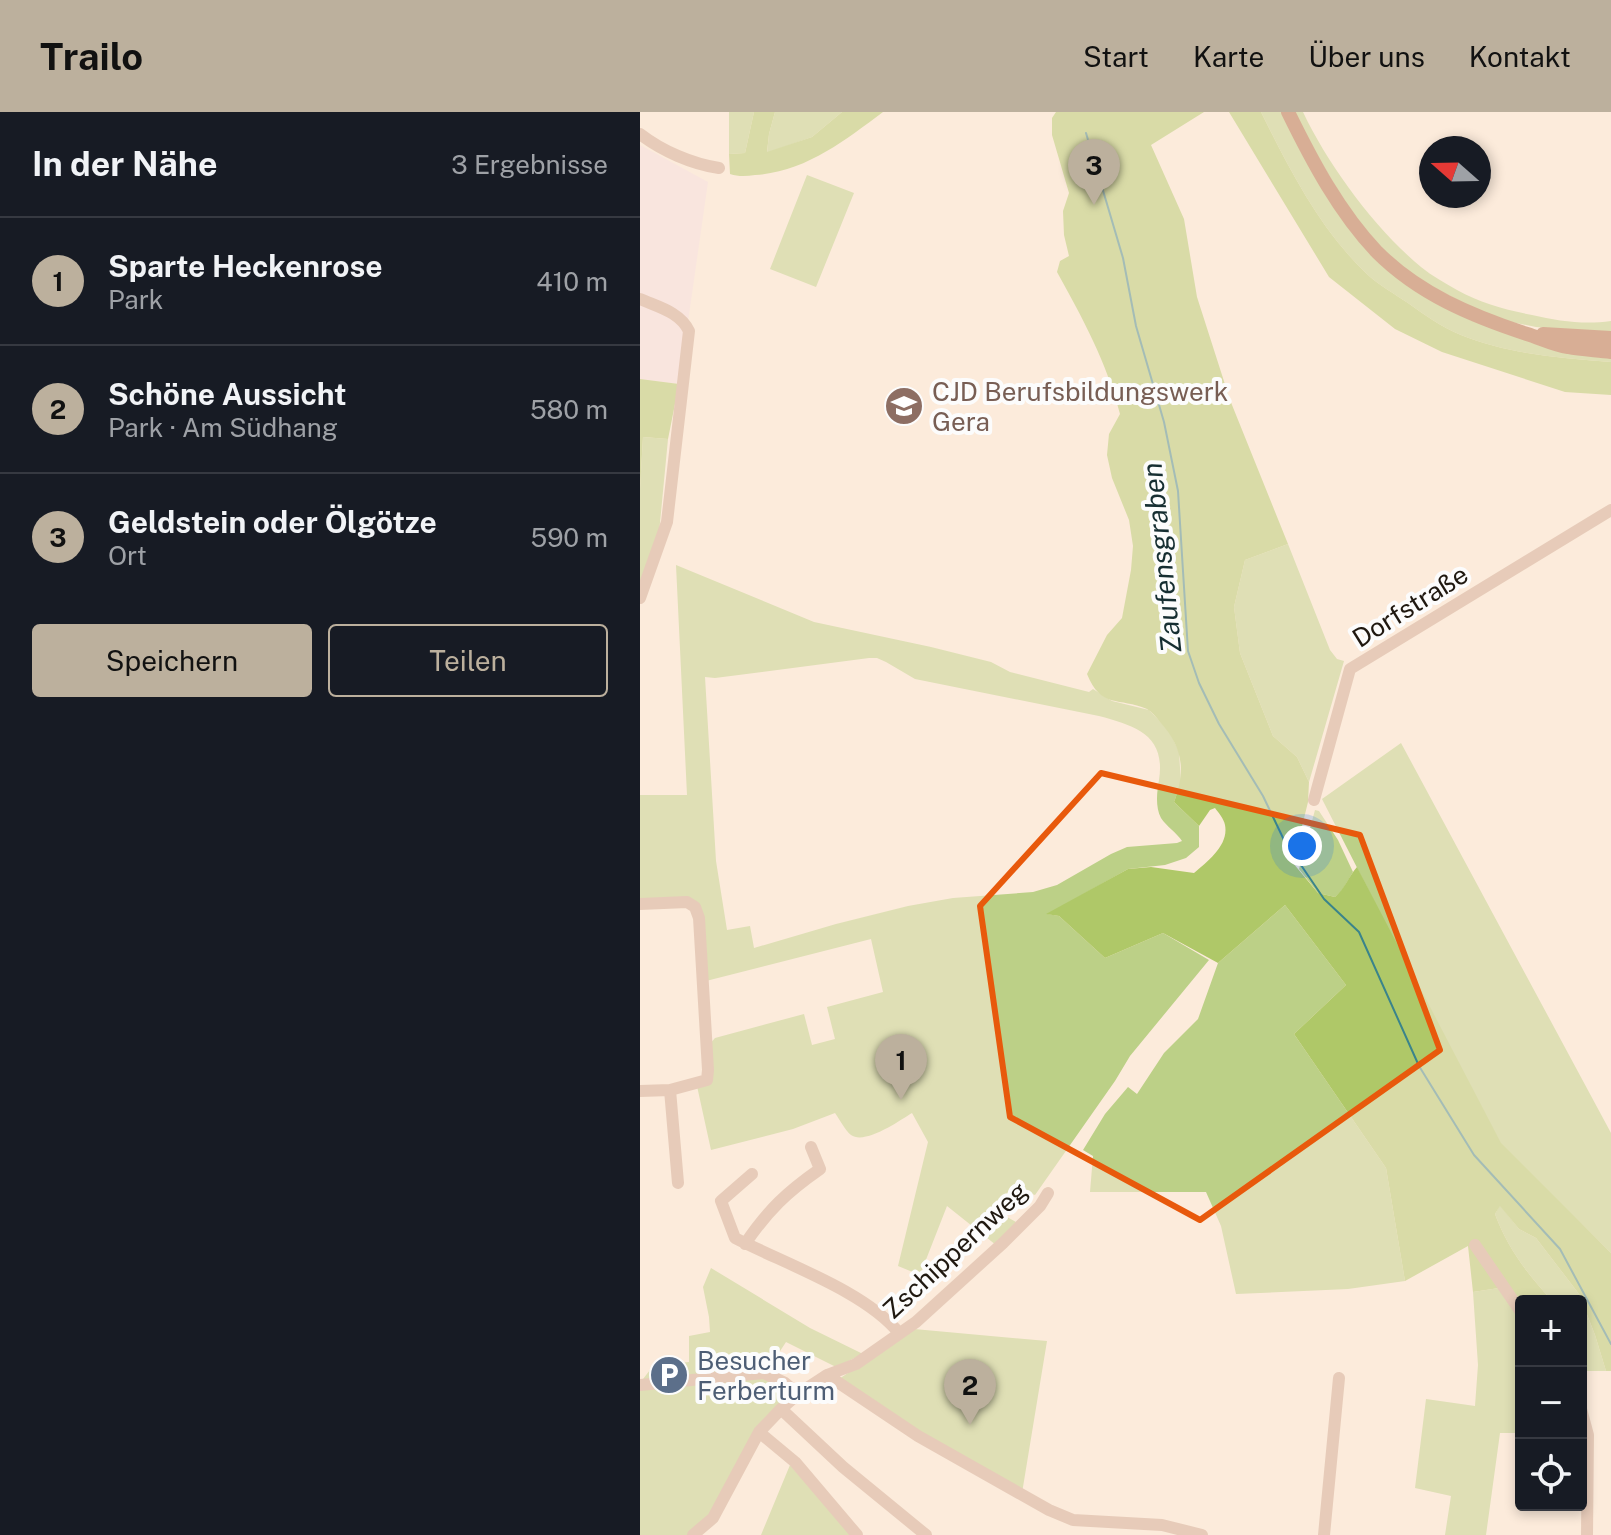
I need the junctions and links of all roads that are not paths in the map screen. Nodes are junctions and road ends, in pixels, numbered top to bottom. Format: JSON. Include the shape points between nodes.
{"nodes":[{"id":1,"x":1288,"y":112,"type":"edge"},
{"id":2,"x":640,"y":134,"type":"edge"},
{"id":3,"x":719,"y":168,"type":"dead end"},
{"id":4,"x":640,"y":299,"type":"edge"},
{"id":5,"x":1526,"y":334,"type":"junction"},
{"id":6,"x":1611,"y":338,"type":"edge"},
{"id":7,"x":1611,"y":352,"type":"edge"},
{"id":8,"x":1611,"y":510,"type":"edge"},
{"id":9,"x":640,"y":598,"type":"edge"},
{"id":10,"x":1314,"y":800,"type":"dead end"},
{"id":11,"x":640,"y":904,"type":"edge"},
{"id":12,"x":670,"y":1090,"type":"junction"},
{"id":13,"x":640,"y":1091,"type":"edge"},
{"id":14,"x":811,"y":1147,"type":"dead end"},
{"id":15,"x":752,"y":1174,"type":"dead end"},
{"id":16,"x":678,"y":1183,"type":"dead end"},
{"id":17,"x":1048,"y":1193,"type":"dead end"},
{"id":18,"x":745,"y":1244,"type":"junction"},
{"id":19,"x":1475,"y":1245,"type":"dead end"},
{"id":20,"x":1515,"y":1303,"type":"edge"},
{"id":21,"x":899,"y":1333,"type":"junction"},
{"id":22,"x":827,"y":1375,"type":"junction"},
{"id":23,"x":1339,"y":1378,"type":"dead end"},
{"id":24,"x":640,"y":1385,"type":"edge"},
{"id":25,"x":798,"y":1394,"type":"junction"},
{"id":26,"x":781,"y":1409,"type":"junction"},
{"id":27,"x":1587,"y":1431,"type":"edge"},
{"id":28,"x":759,"y":1432,"type":"junction"},
{"id":29,"x":693,"y":1535,"type":"edge"},
{"id":30,"x":857,"y":1535,"type":"edge"},
{"id":31,"x":926,"y":1535,"type":"edge"},
{"id":32,"x":1202,"y":1535,"type":"edge"},
{"id":33,"x":1324,"y":1535,"type":"edge"},
{"id":34,"x":1587,"y":1535,"type":"edge"}],
"edges":[{"from":1,"to":5,"type":"main road","via":[[1326,184],[1378,252],[1449,304]]},
{"from":2,"to":3,"type":"street","via":[[671,153]]},
{"from":4,"to":9,"type":"street","via":[[675,315],[689,331],[667,522]]},
{"from":5,"to":6,"type":"main road"},
{"from":5,"to":7,"type":"main road","via":[[1566,347]]},
{"from":8,"to":10,"type":"street","name":"Dorfstraße","via":[[1350,669]]},
{"from":11,"to":12,"type":"street","via":[[687,902],[699,918],[707,1080]]},
{"from":12,"to":13,"type":"street"},
{"from":12,"to":16,"type":"street"},
{"from":14,"to":18,"type":"street","via":[[820,1169],[790,1190]]},
{"from":15,"to":18,"type":"street","via":[[721,1201],[735,1238]]},
{"from":17,"to":21,"type":"street","name":"Zschippernweg","via":[[1003,1243]]},
{"from":18,"to":21,"type":"street","via":[[847,1291]]},
{"from":19,"to":20,"type":"street"},
{"from":21,"to":22,"type":"street","name":"Zschippernweg","via":[[856,1364]]},
{"from":22,"to":25,"type":"street","name":"Zschippernweg"},
{"from":22,"to":32,"type":"street","via":[[918,1436],[1049,1510],[1073,1520],[1162,1525]]},
{"from":23,"to":33,"type":"street"},
{"from":24,"to":25,"type":"street","via":[[764,1373]]},
{"from":25,"to":26,"type":"street","name":"Zschippernweg"},
{"from":26,"to":28,"type":"street","name":"Zschippernweg"},
{"from":26,"to":31,"type":"street"},
{"from":27,"to":34,"type":"street"},
{"from":28,"to":29,"type":"street","name":"Zschippernweg","via":[[713,1518]]},
{"from":28,"to":30,"type":"street","via":[[795,1462]]}]}
